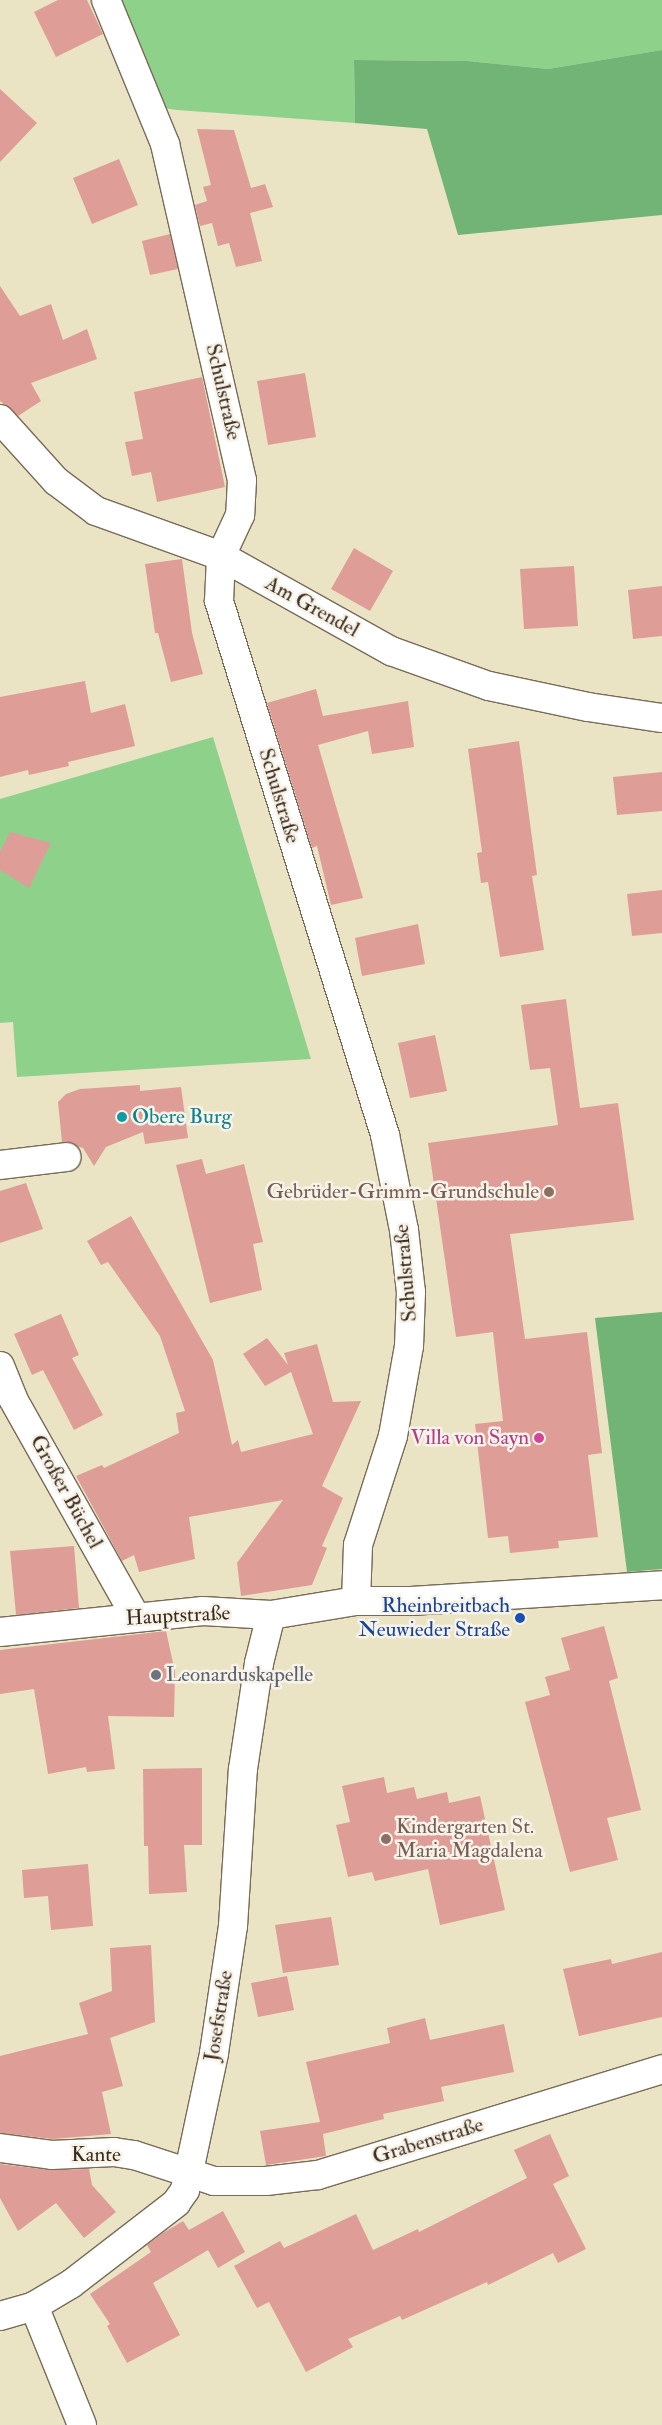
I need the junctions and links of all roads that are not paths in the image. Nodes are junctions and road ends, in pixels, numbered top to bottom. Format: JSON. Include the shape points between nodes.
{"nodes":[{"id":1,"x":106,"y":0,"type":"edge"},
{"id":2,"x":0,"y":419,"type":"edge"},
{"id":3,"x":220,"y":556,"type":"junction"},
{"id":4,"x":662,"y":718,"type":"edge"},
{"id":5,"x":67,"y":1157,"type":"dead end"},
{"id":6,"x":0,"y":1165,"type":"edge"},
{"id":7,"x":0,"y":1366,"type":"edge"},
{"id":8,"x":662,"y":1585,"type":"edge"},
{"id":9,"x":356,"y":1601,"type":"junction"},
{"id":10,"x":271,"y":1615,"type":"junction"},
{"id":11,"x":128,"y":1618,"type":"junction"},
{"id":12,"x":0,"y":1632,"type":"edge"},
{"id":13,"x":662,"y":2068,"type":"edge"},
{"id":14,"x":0,"y":2148,"type":"edge"},
{"id":15,"x":189,"y":2174,"type":"junction"},
{"id":16,"x":34,"y":2306,"type":"junction"},
{"id":17,"x":0,"y":2316,"type":"edge"},
{"id":18,"x":82,"y":2425,"type":"edge"}],
"edges":[{"from":1,"to":3,"type":"street","name":"Schulstraße","via":[[165,144],[227,406],[242,489],[240,515]]},
{"from":2,"to":3,"type":"street","name":"Am Grendel","via":[[56,481],[96,511]]},
{"from":3,"to":4,"type":"street","name":"Am Grendel","via":[[391,651],[489,686],[588,707]]},
{"from":3,"to":9,"type":"street","name":"Schulstraße","via":[[219,601],[385,1135],[404,1230],[411,1292],[409,1346],[393,1436],[358,1545]]},
{"from":5,"to":6,"type":"street"},
{"from":7,"to":11,"type":"street","name":"Großer Büchel","via":[[13,1400]]},
{"from":8,"to":9,"type":"street","name":"Hauptstraße","via":[[411,1601]]},
{"from":9,"to":10,"type":"street","name":"Hauptstraße"},
{"from":10,"to":11,"type":"street","name":"Hauptstraße","via":[[203,1611]]},
{"from":10,"to":15,"type":"street","name":"Josefstraße","via":[[243,1769],[233,1926],[214,2053]]},
{"from":11,"to":12,"type":"street","name":"Hauptstraße"},
{"from":13,"to":15,"type":"street","name":"Grabenstraße","via":[[318,2175],[266,2181],[214,2181]]},
{"from":14,"to":15,"type":"street","name":"Kante","via":[[52,2155],[114,2152],[134,2155]]},
{"from":15,"to":16,"type":"street","name":"Josefstraße","via":[[185,2190],[176,2203],[71,2284]]},
{"from":16,"to":17,"type":"street","name":"Josefstraße"},
{"from":16,"to":18,"type":"street"}]}
